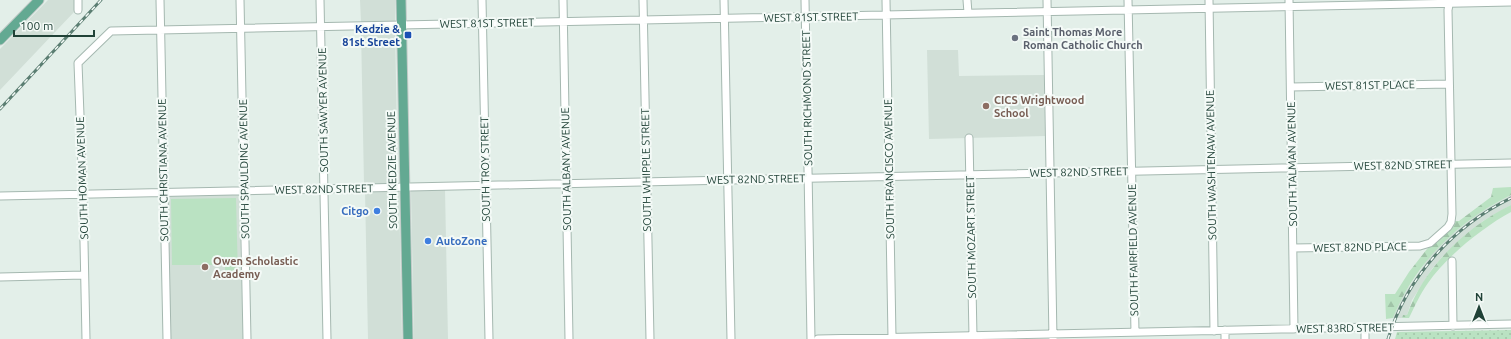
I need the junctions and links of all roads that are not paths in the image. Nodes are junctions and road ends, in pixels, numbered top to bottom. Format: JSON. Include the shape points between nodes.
{"nodes":[{"id":1,"x":39,"y":0,"type":"edge"},
{"id":2,"x":78,"y":0,"type":"edge"},
{"id":3,"x":160,"y":0,"type":"edge"},
{"id":4,"x":240,"y":0,"type":"edge"},
{"id":5,"x":320,"y":0,"type":"edge"},
{"id":6,"x":401,"y":0,"type":"edge"},
{"id":7,"x":482,"y":0,"type":"edge"},
{"id":8,"x":563,"y":0,"type":"edge"},
{"id":9,"x":643,"y":0,"type":"edge"},
{"id":10,"x":724,"y":0,"type":"edge"},
{"id":11,"x":805,"y":0,"type":"edge"},
{"id":12,"x":886,"y":0,"type":"edge"},
{"id":13,"x":967,"y":0,"type":"edge"},
{"id":14,"x":1047,"y":0,"type":"edge"},
{"id":15,"x":1128,"y":0,"type":"edge"},
{"id":16,"x":1450,"y":2,"type":"edge"},
{"id":17,"x":1511,"y":2,"type":"edge"},
{"id":18,"x":1289,"y":3,"type":"edge"},
{"id":19,"x":1209,"y":4,"type":"edge"},
{"id":20,"x":78,"y":10,"type":"dead end"},
{"id":21,"x":1128,"y":10,"type":"junction"},
{"id":22,"x":1047,"y":12,"type":"junction"},
{"id":23,"x":968,"y":13,"type":"junction"},
{"id":24,"x":886,"y":15,"type":"junction"},
{"id":25,"x":805,"y":17,"type":"junction"},
{"id":26,"x":724,"y":18,"type":"junction"},
{"id":27,"x":643,"y":20,"type":"junction"},
{"id":28,"x":564,"y":22,"type":"junction"},
{"id":29,"x":482,"y":24,"type":"junction"},
{"id":30,"x":401,"y":25,"type":"junction"},
{"id":31,"x":321,"y":27,"type":"junction"},
{"id":32,"x":240,"y":29,"type":"junction"},
{"id":33,"x":160,"y":30,"type":"junction"},
{"id":34,"x":111,"y":31,"type":"joint"},
{"id":35,"x":0,"y":40,"type":"edge"},
{"id":36,"x":1449,"y":84,"type":"junction"},
{"id":37,"x":1291,"y":87,"type":"junction"},
{"id":38,"x":969,"y":138,"type":"dead end"},
{"id":39,"x":1511,"y":163,"type":"edge"},
{"id":40,"x":1450,"y":164,"type":"junction"},
{"id":41,"x":1292,"y":168,"type":"junction"},
{"id":42,"x":1211,"y":169,"type":"junction"},
{"id":43,"x":1132,"y":172,"type":"junction"},
{"id":44,"x":1050,"y":173,"type":"junction"},
{"id":45,"x":969,"y":174,"type":"junction"},
{"id":46,"x":889,"y":176,"type":"junction"},
{"id":47,"x":808,"y":178,"type":"junction"},
{"id":48,"x":728,"y":180,"type":"junction"},
{"id":49,"x":647,"y":182,"type":"junction"},
{"id":50,"x":566,"y":183,"type":"junction"},
{"id":51,"x":486,"y":185,"type":"junction"},
{"id":52,"x":405,"y":187,"type":"junction"},
{"id":53,"x":324,"y":189,"type":"junction"},
{"id":54,"x":244,"y":190,"type":"junction"},
{"id":55,"x":163,"y":192,"type":"junction"},
{"id":56,"x":83,"y":194,"type":"junction"},
{"id":57,"x":0,"y":196,"type":"edge"},
{"id":58,"x":1293,"y":248,"type":"junction"},
{"id":59,"x":1452,"y":261,"type":"dead end"},
{"id":60,"x":84,"y":275,"type":"junction"},
{"id":61,"x":0,"y":277,"type":"edge"},
{"id":62,"x":1511,"y":324,"type":"edge"},
{"id":63,"x":1453,"y":326,"type":"junction"},
{"id":64,"x":1365,"y":328,"type":"junction"},
{"id":65,"x":1294,"y":329,"type":"junction"},
{"id":66,"x":1225,"y":330,"type":"junction"},
{"id":67,"x":1214,"y":331,"type":"junction"},
{"id":68,"x":1135,"y":332,"type":"junction"},
{"id":69,"x":973,"y":336,"type":"junction"},
{"id":70,"x":1053,"y":336,"type":"edge"},
{"id":71,"x":892,"y":338,"type":"junction"},
{"id":72,"x":86,"y":339,"type":"edge"},
{"id":73,"x":167,"y":339,"type":"edge"},
{"id":74,"x":248,"y":339,"type":"edge"},
{"id":75,"x":327,"y":339,"type":"edge"},
{"id":76,"x":408,"y":339,"type":"edge"},
{"id":77,"x":489,"y":339,"type":"edge"},
{"id":78,"x":569,"y":339,"type":"edge"},
{"id":79,"x":650,"y":339,"type":"edge"},
{"id":80,"x":731,"y":339,"type":"edge"},
{"id":81,"x":811,"y":339,"type":"edge"},
{"id":82,"x":818,"y":339,"type":"edge"},
{"id":83,"x":848,"y":339,"type":"edge"},
{"id":84,"x":1225,"y":339,"type":"edge"},
{"id":85,"x":1365,"y":339,"type":"edge"}],
"edges":[{"from":1,"to":35,"type":"main road"},
{"from":2,"to":20,"type":"street"},
{"from":3,"to":33,"type":"street","name":"SOUTH CHRISTIANA AVENUE"},
{"from":4,"to":32,"type":"street","name":"SOUTH SPAULDING AVENUE"},
{"from":5,"to":31,"type":"street","name":"SOUTH SAWYER AVENUE"},
{"from":6,"to":30,"type":"main road","name":"SOUTH KEDZIE AVENUE"},
{"from":7,"to":29,"type":"street","name":"SOUTH TROY STREET"},
{"from":8,"to":28,"type":"street","name":"SOUTH ALBANY AVENUE"},
{"from":9,"to":27,"type":"street","name":"SOUTH WHIPPLE STREET"},
{"from":10,"to":26,"type":"street"},
{"from":11,"to":25,"type":"street","name":"SOUTH RICHMOND STREET"},
{"from":12,"to":24,"type":"street","name":"SOUTH FRANCISCO AVENUE"},
{"from":13,"to":23,"type":"street"},
{"from":14,"to":22,"type":"street"},
{"from":15,"to":21,"type":"street","name":"SOUTH FAIRFIELD AVENUE"},
{"from":16,"to":17,"type":"street","name":"WEST 81ST STREET"},
{"from":16,"to":18,"type":"street","name":"WEST 81ST STREET"},
{"from":16,"to":36,"type":"street"},
{"from":18,"to":19,"type":"street","name":"WEST 81ST STREET"},
{"from":18,"to":37,"type":"street","name":"SOUTH TALMAN AVENUE"},
{"from":19,"to":21,"type":"street","name":"WEST 81ST STREET"},
{"from":19,"to":42,"type":"street","name":"SOUTH WASHTENAW AVENUE"},
{"from":21,"to":22,"type":"street","name":"WEST 81ST STREET"},
{"from":21,"to":43,"type":"street","name":"SOUTH FAIRFIELD AVENUE"},
{"from":22,"to":23,"type":"street","name":"WEST 81ST STREET"},
{"from":22,"to":44,"type":"street"},
{"from":23,"to":24,"type":"street","name":"WEST 81ST STREET"},
{"from":24,"to":25,"type":"street","name":"WEST 81ST STREET"},
{"from":24,"to":46,"type":"street","name":"SOUTH FRANCISCO AVENUE"},
{"from":25,"to":26,"type":"street","name":"WEST 81ST STREET"},
{"from":25,"to":47,"type":"street","name":"SOUTH RICHMOND STREET"},
{"from":26,"to":27,"type":"street","name":"WEST 81ST STREET"},
{"from":26,"to":48,"type":"street"},
{"from":27,"to":28,"type":"street","name":"WEST 81ST STREET"},
{"from":27,"to":49,"type":"street","name":"SOUTH WHIPPLE STREET"},
{"from":28,"to":29,"type":"street","name":"WEST 81ST STREET"},
{"from":28,"to":50,"type":"street","name":"SOUTH ALBANY AVENUE"},
{"from":29,"to":30,"type":"street","name":"WEST 81ST STREET"},
{"from":29,"to":51,"type":"street","name":"SOUTH TROY STREET"},
{"from":30,"to":31,"type":"street","name":"WEST 81ST STREET"},
{"from":30,"to":52,"type":"main road","name":"SOUTH KEDZIE AVENUE"},
{"from":31,"to":32,"type":"street","name":"WEST 81ST STREET"},
{"from":31,"to":53,"type":"street","name":"SOUTH SAWYER AVENUE"},
{"from":32,"to":33,"type":"street","name":"WEST 81ST STREET"},
{"from":32,"to":54,"type":"street","name":"SOUTH SPAULDING AVENUE"},
{"from":33,"to":34,"type":"street","name":"WEST 81ST STREET"},
{"from":33,"to":55,"type":"street","name":"SOUTH CHRISTIANA AVENUE"},
{"from":34,"to":56,"type":"street","name":"SOUTH HOMAN AVENUE","via":[[78,62]]},
{"from":36,"to":37,"type":"street","name":"WEST 81ST PLACE"},
{"from":36,"to":40,"type":"street"},
{"from":37,"to":41,"type":"street","name":"SOUTH TALMAN AVENUE"},
{"from":38,"to":45,"type":"street","name":"SOUTH MOZART STREET"},
{"from":39,"to":40,"type":"street","name":"WEST 82ND STREET"},
{"from":40,"to":41,"type":"street","name":"WEST 82ND STREET"},
{"from":40,"to":58,"type":"street","name":"WEST 82ND PLACE","via":[[1451,222],[1428,244]]},
{"from":41,"to":42,"type":"street","name":"WEST 82ND STREET"},
{"from":41,"to":58,"type":"street","name":"SOUTH TALMAN AVENUE"},
{"from":42,"to":43,"type":"street","name":"WEST 82ND STREET"},
{"from":42,"to":67,"type":"street","name":"SOUTH WASHTENAW AVENUE"},
{"from":43,"to":44,"type":"street","name":"WEST 82ND STREET"},
{"from":43,"to":68,"type":"street","name":"SOUTH FAIRFIELD AVENUE"},
{"from":44,"to":45,"type":"street","name":"WEST 82ND STREET"},
{"from":44,"to":70,"type":"street"},
{"from":45,"to":46,"type":"street","name":"WEST 82ND STREET"},
{"from":45,"to":69,"type":"street","name":"SOUTH MOZART STREET"},
{"from":46,"to":47,"type":"street","name":"WEST 82ND STREET"},
{"from":46,"to":71,"type":"street","name":"SOUTH FRANCISCO AVENUE"},
{"from":47,"to":48,"type":"street","name":"WEST 82ND STREET"},
{"from":47,"to":81,"type":"street","name":"SOUTH RICHMOND STREET"},
{"from":48,"to":49,"type":"street","name":"WEST 82ND STREET"},
{"from":48,"to":80,"type":"street"},
{"from":49,"to":50,"type":"street","name":"WEST 82ND STREET"},
{"from":49,"to":79,"type":"street","name":"SOUTH WHIPPLE STREET"},
{"from":50,"to":51,"type":"street","name":"WEST 82ND STREET"},
{"from":50,"to":78,"type":"street","name":"SOUTH ALBANY AVENUE"},
{"from":51,"to":52,"type":"street","name":"WEST 82ND STREET"},
{"from":51,"to":77,"type":"street","name":"SOUTH TROY STREET"},
{"from":52,"to":53,"type":"street","name":"WEST 82ND STREET"},
{"from":52,"to":76,"type":"main road","name":"SOUTH KEDZIE AVENUE"},
{"from":53,"to":54,"type":"street","name":"WEST 82ND STREET"},
{"from":53,"to":75,"type":"street","name":"SOUTH SAWYER AVENUE"},
{"from":54,"to":55,"type":"street","name":"WEST 82ND STREET"},
{"from":54,"to":74,"type":"street","name":"SOUTH SPAULDING AVENUE"},
{"from":55,"to":56,"type":"street","name":"WEST 82ND STREET"},
{"from":55,"to":73,"type":"street","name":"SOUTH CHRISTIANA AVENUE"},
{"from":56,"to":57,"type":"street","name":"WEST 82ND STREET"},
{"from":56,"to":60,"type":"street","name":"SOUTH HOMAN AVENUE"},
{"from":58,"to":65,"type":"street","name":"SOUTH TALMAN AVENUE"},
{"from":59,"to":63,"type":"street"},
{"from":60,"to":61,"type":"street"},
{"from":60,"to":72,"type":"street","name":"SOUTH HOMAN AVENUE"},
{"from":62,"to":63,"type":"street","name":"WEST 83RD STREET"},
{"from":63,"to":64,"type":"street","name":"WEST 83RD STREET"},
{"from":64,"to":65,"type":"street","name":"WEST 83RD STREET"},
{"from":64,"to":85,"type":"street"},
{"from":65,"to":66,"type":"street","name":"WEST 83RD STREET"},
{"from":66,"to":67,"type":"street","name":"WEST 83RD STREET"},
{"from":66,"to":84,"type":"street"},
{"from":67,"to":68,"type":"street","name":"WEST 83RD STREET"},
{"from":68,"to":70,"type":"street","name":"WEST 83RD STREET"},
{"from":69,"to":70,"type":"street","name":"WEST 83RD STREET"},
{"from":69,"to":71,"type":"street","name":"WEST 83RD STREET"},
{"from":71,"to":83,"type":"street","name":"WEST 83RD STREET"},
{"from":82,"to":83,"type":"street","name":"WEST 83RD STREET"}]}
